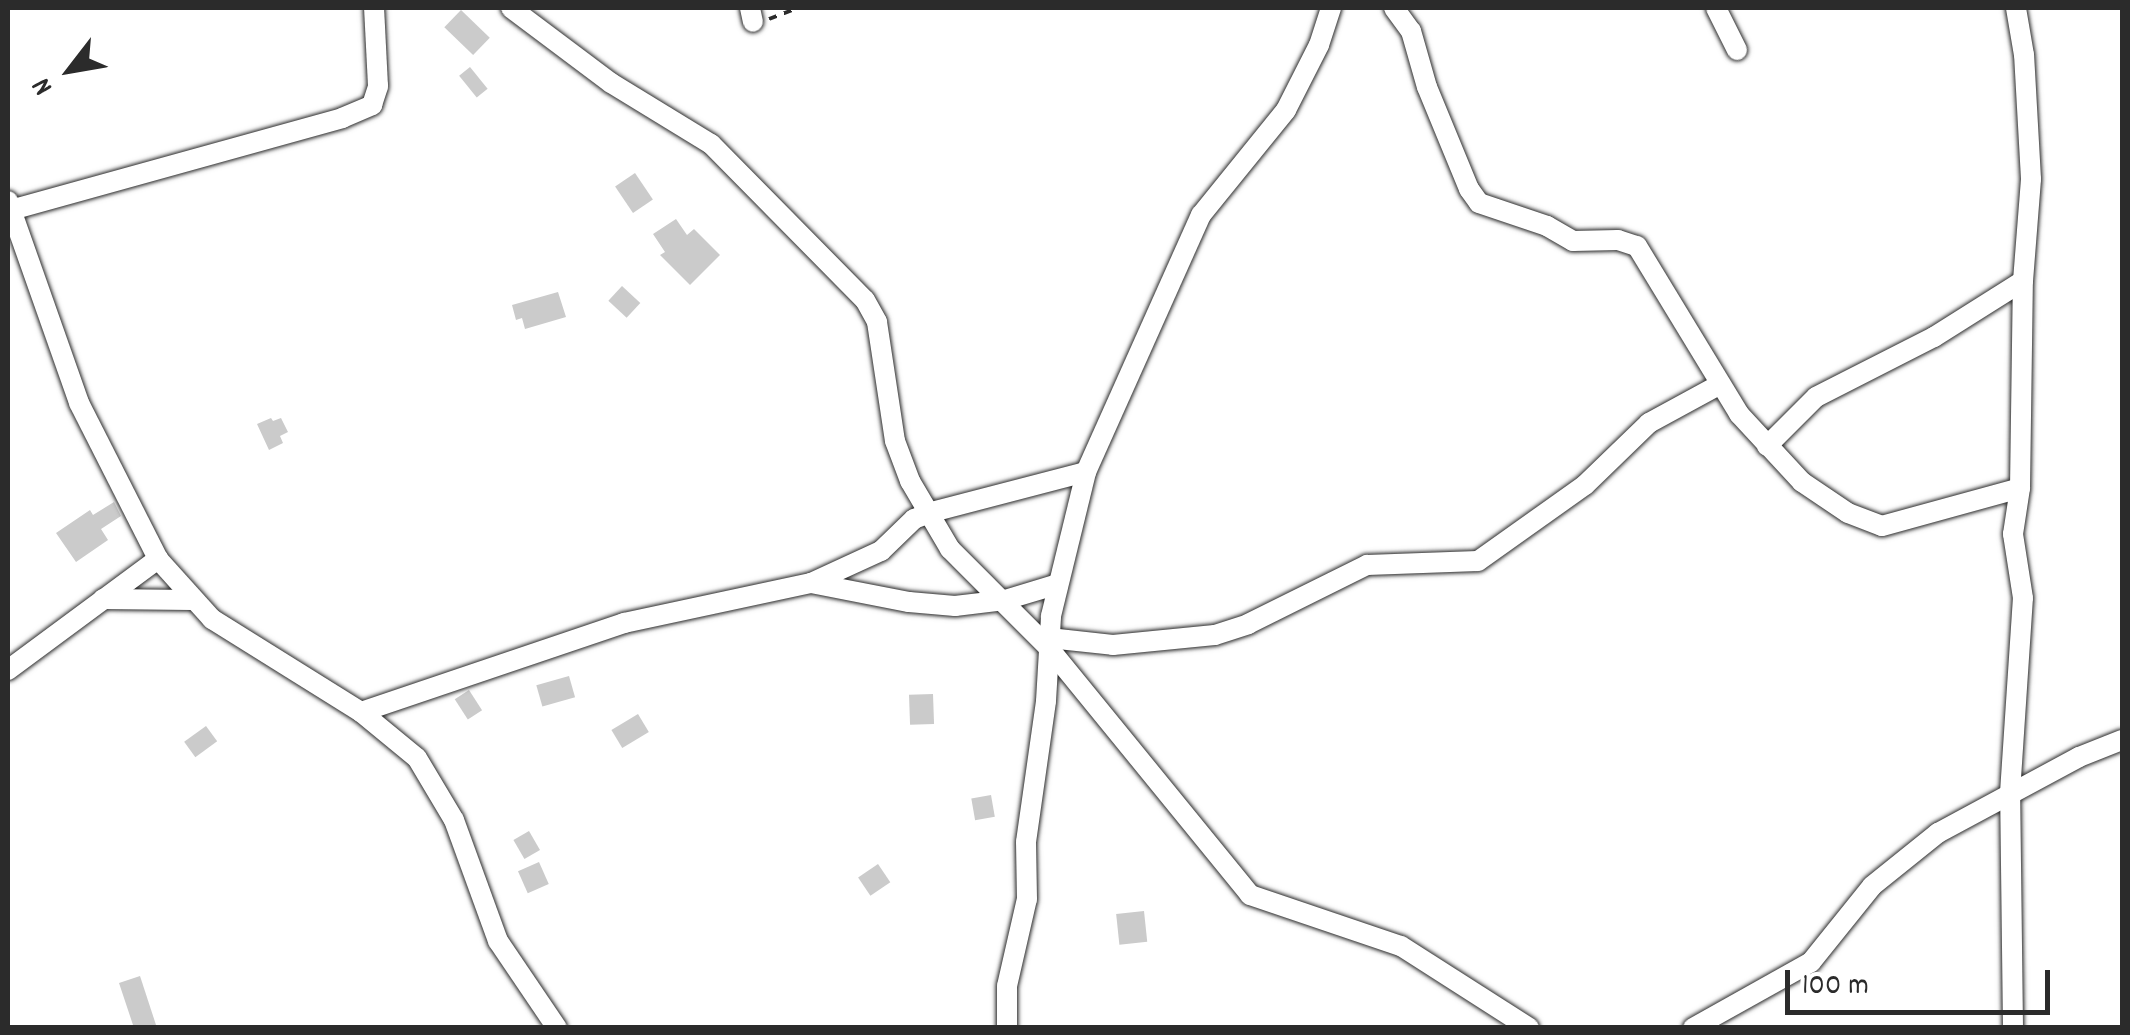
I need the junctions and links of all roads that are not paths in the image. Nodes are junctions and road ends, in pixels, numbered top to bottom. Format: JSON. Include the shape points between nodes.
{"nodes":[{"id":1,"x":374,"y":8,"type":"edge"},
{"id":2,"x":511,"y":8,"type":"edge"},
{"id":3,"x":1332,"y":8,"type":"edge"},
{"id":4,"x":1394,"y":8,"type":"edge"},
{"id":5,"x":1716,"y":8,"type":"edge"},
{"id":6,"x":2016,"y":8,"type":"edge"},
{"id":7,"x":1738,"y":50,"type":"dead end"},
{"id":8,"x":9,"y":206,"type":"edge"},
{"id":9,"x":2023,"y":281,"type":"junction"},
{"id":10,"x":1719,"y":384,"type":"junction"},
{"id":11,"x":1767,"y":446,"type":"junction"},
{"id":12,"x":1086,"y":472,"type":"junction"},
{"id":13,"x":2020,"y":488,"type":"junction"},
{"id":14,"x":932,"y":512,"type":"junction"},
{"id":15,"x":158,"y":558,"type":"junction"},
{"id":16,"x":810,"y":583,"type":"junction"},
{"id":17,"x":1058,"y":584,"type":"junction"},
{"id":18,"x":102,"y":600,"type":"junction"},
{"id":19,"x":192,"y":600,"type":"junction"},
{"id":20,"x":1005,"y":600,"type":"junction"},
{"id":21,"x":1049,"y":643,"type":"junction"},
{"id":22,"x":8,"y":670,"type":"edge"},
{"id":23,"x":360,"y":712,"type":"junction"},
{"id":24,"x":2122,"y":740,"type":"edge"},
{"id":25,"x":2010,"y":793,"type":"junction"},
{"id":26,"x":557,"y":1028,"type":"edge"},
{"id":27,"x":1007,"y":1028,"type":"edge"},
{"id":28,"x":1530,"y":1028,"type":"edge"},
{"id":29,"x":1694,"y":1028,"type":"edge"},
{"id":30,"x":2012,"y":1028,"type":"edge"}],
"edges":[{"from":1,"to":8,"type":"street","via":[[378,86],[372,105]]},
{"from":2,"to":14,"type":"street","via":[[611,84],[711,144],[865,300],[877,322],[895,441]]},
{"from":3,"to":12,"type":"street","via":[[1286,110],[1201,215]]},
{"from":4,"to":10,"type":"street","via":[[1411,31],[1427,87],[1480,202],[1574,241],[1637,246]]},
{"from":5,"to":7,"type":"street"},
{"from":6,"to":9,"type":"street","via":[[2031,179]]},
{"from":8,"to":15,"type":"street","via":[[86,418]]},
{"from":9,"to":11,"type":"street","via":[[1816,398]]},
{"from":9,"to":13,"type":"street"},
{"from":10,"to":11,"type":"street"},
{"from":10,"to":21,"type":"street","via":[[1649,423],[1584,485],[1478,562],[1367,565],[1214,635],[1113,646]]},
{"from":11,"to":13,"type":"street","via":[[1802,482],[1868,524],[1882,526]]},
{"from":12,"to":14,"type":"street"},
{"from":12,"to":17,"type":"street"},
{"from":13,"to":25,"type":"street","via":[[2013,534],[2023,598]]},
{"from":14,"to":16,"type":"street","via":[[881,551]]},
{"from":14,"to":20,"type":"street","via":[[950,549]]},
{"from":15,"to":18,"type":"street"},
{"from":15,"to":19,"type":"street"},
{"from":16,"to":20,"type":"street","via":[[932,605]]},
{"from":16,"to":23,"type":"street","via":[[624,623]]},
{"from":17,"to":20,"type":"street"},
{"from":17,"to":21,"type":"street"},
{"from":18,"to":19,"type":"street"},
{"from":18,"to":22,"type":"street"},
{"from":19,"to":23,"type":"street","via":[[242,640]]},
{"from":20,"to":21,"type":"street"},
{"from":21,"to":27,"type":"street","via":[[1026,842],[1027,898],[1008,986]]},
{"from":21,"to":28,"type":"street","via":[[1250,895],[1401,946]]},
{"from":23,"to":26,"type":"street","via":[[400,740],[436,786],[498,941]]},
{"from":24,"to":25,"type":"street"},
{"from":25,"to":29,"type":"street","via":[[1911,850],[1872,886],[1811,962]]},
{"from":25,"to":30,"type":"street"}]}
